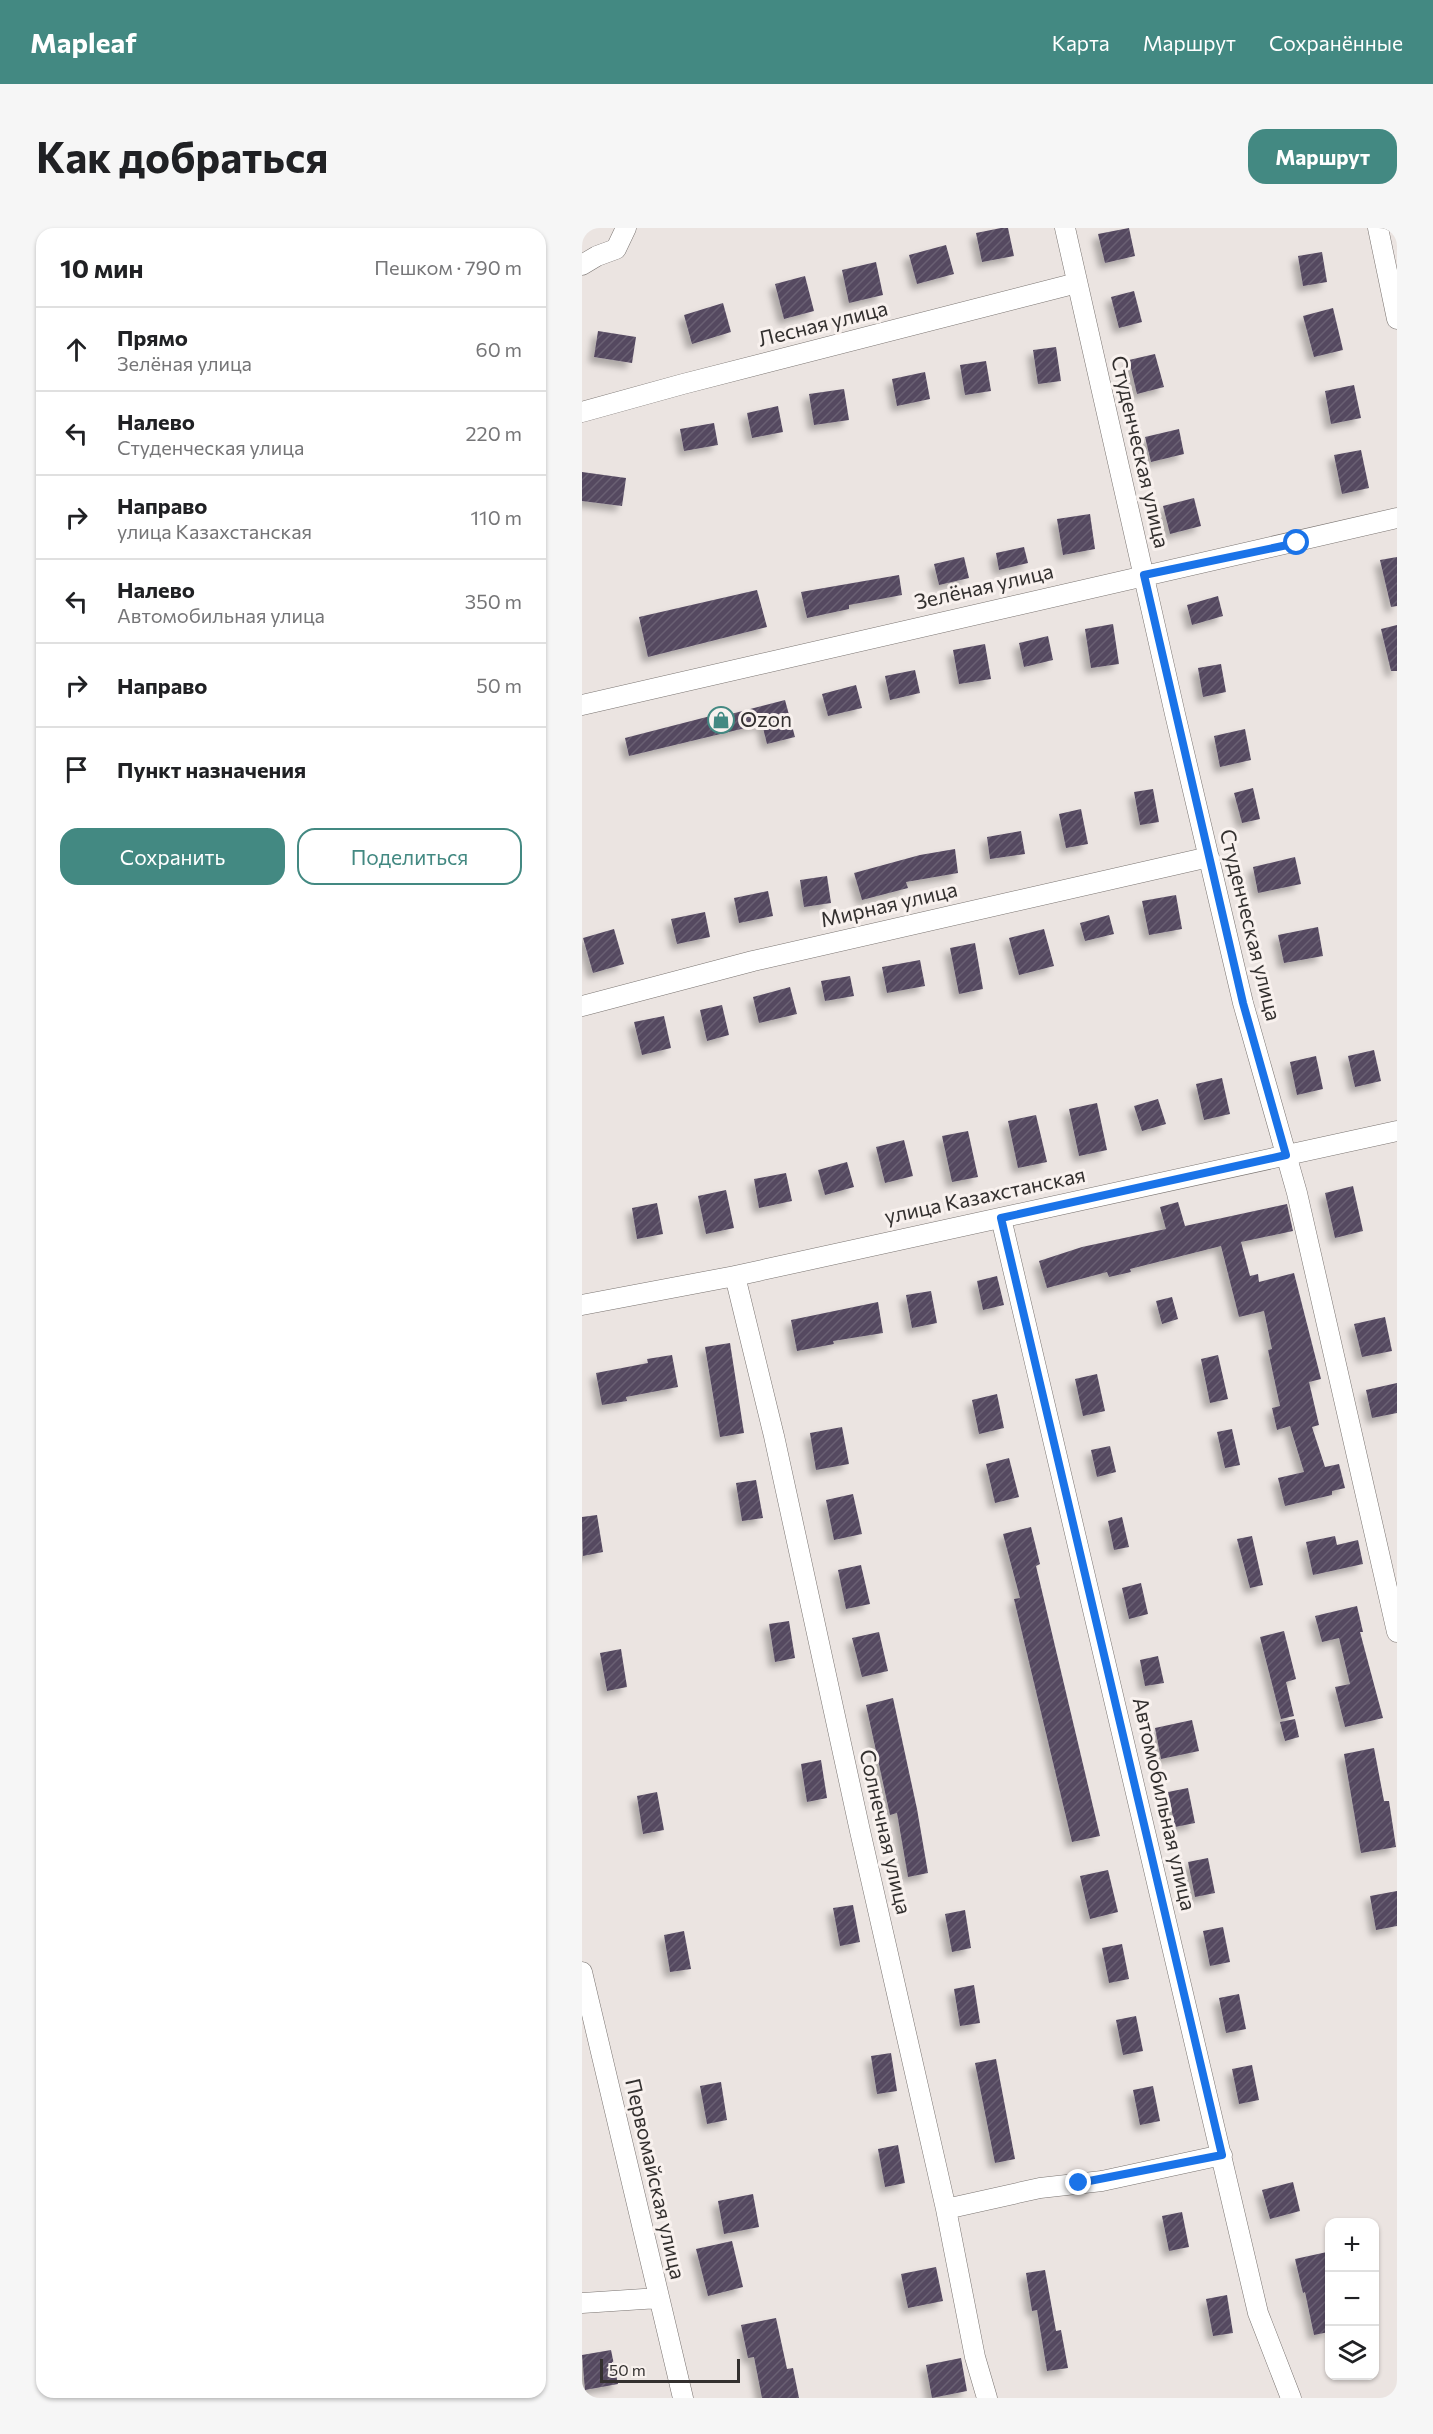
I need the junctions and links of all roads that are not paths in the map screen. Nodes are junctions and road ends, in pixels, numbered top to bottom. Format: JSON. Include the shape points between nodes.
{"nodes":[{"id":1,"x":626,"y":228,"type":"edge"},
{"id":2,"x":1065,"y":228,"type":"edge"},
{"id":3,"x":1378,"y":228,"type":"edge"},
{"id":4,"x":582,"y":265,"type":"edge"},
{"id":5,"x":1077,"y":284,"type":"junction"},
{"id":6,"x":1397,"y":319,"type":"edge"},
{"id":7,"x":582,"y":412,"type":"edge"},
{"id":8,"x":1397,"y":518,"type":"edge"},
{"id":9,"x":1144,"y":575,"type":"junction"},
{"id":10,"x":582,"y":705,"type":"edge"},
{"id":11,"x":1209,"y":857,"type":"junction"},
{"id":12,"x":582,"y":1006,"type":"edge"},
{"id":13,"x":1397,"y":1131,"type":"edge"},
{"id":14,"x":1286,"y":1155,"type":"junction"},
{"id":15,"x":1001,"y":1218,"type":"junction"},
{"id":16,"x":735,"y":1276,"type":"junction"},
{"id":17,"x":582,"y":1305,"type":"edge"},
{"id":18,"x":1397,"y":1632,"type":"edge"},
{"id":19,"x":582,"y":1972,"type":"edge"},
{"id":20,"x":1222,"y":2155,"type":"junction"},
{"id":21,"x":946,"y":2209,"type":"junction"},
{"id":22,"x":659,"y":2298,"type":"junction"},
{"id":23,"x":582,"y":2303,"type":"edge"},
{"id":24,"x":683,"y":2398,"type":"edge"},
{"id":25,"x":987,"y":2398,"type":"edge"},
{"id":26,"x":1291,"y":2398,"type":"edge"}],
"edges":[{"from":1,"to":4,"type":"street","via":[[616,249]]},
{"from":2,"to":5,"type":"street","name":"Студенческая улица"},
{"from":3,"to":6,"type":"street"},
{"from":5,"to":7,"type":"street","name":"Лесная улица"},
{"from":5,"to":9,"type":"street","name":"Студенческая улица"},
{"from":8,"to":9,"type":"street","name":"Зелёная улица"},
{"from":9,"to":10,"type":"street","name":"Зелёная улица"},
{"from":9,"to":11,"type":"street","name":"Студенческая улица"},
{"from":11,"to":12,"type":"street","name":"Мирная улица","via":[[753,961]]},
{"from":11,"to":14,"type":"street","name":"Студенческая улица","via":[[1243,1003]]},
{"from":13,"to":14,"type":"street","name":"улица Казахстанская"},
{"from":14,"to":15,"type":"street","name":"улица Казахстанская"},
{"from":14,"to":18,"type":"street","name":"Студенческая улица"},
{"from":15,"to":16,"type":"street","name":"улица Казахстанская"},
{"from":15,"to":20,"type":"street","name":"Автомобильная улица"},
{"from":16,"to":17,"type":"street","name":"улица Казахстанская"},
{"from":16,"to":21,"type":"street","name":"Солнечная улица"},
{"from":19,"to":22,"type":"street","name":"Первомайская улица"},
{"from":20,"to":21,"type":"street"},
{"from":20,"to":26,"type":"street","name":"Автомобильная улица","via":[[1258,2313]]},
{"from":21,"to":25,"type":"street","name":"Солнечная улица","via":[[975,2357]]},
{"from":22,"to":23,"type":"street"},
{"from":22,"to":24,"type":"street","name":"Первомайская улица"}]}
